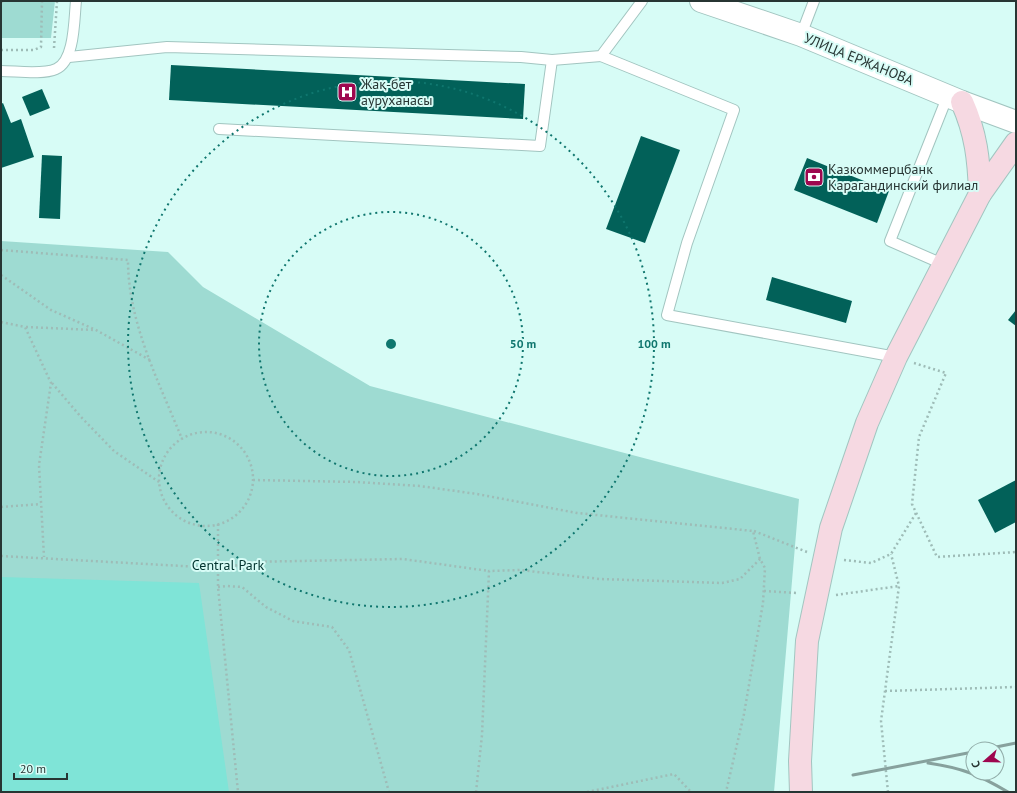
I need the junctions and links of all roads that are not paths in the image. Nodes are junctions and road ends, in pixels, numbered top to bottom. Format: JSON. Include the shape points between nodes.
{"nodes":[{"id":1,"x":76,"y":1,"type":"edge"},
{"id":2,"x":642,"y":1,"type":"edge"},
{"id":3,"x":701,"y":1,"type":"edge"},
{"id":4,"x":814,"y":1,"type":"edge"},
{"id":5,"x":801,"y":35,"type":"junction"},
{"id":6,"x":601,"y":56,"type":"junction"},
{"id":7,"x":68,"y":57,"type":"junction"},
{"id":8,"x":552,"y":60,"type":"junction"},
{"id":9,"x":1,"y":71,"type":"edge"},
{"id":10,"x":955,"y":99,"type":"junction"},
{"id":11,"x":1016,"y":122,"type":"edge"},
{"id":12,"x":219,"y":128,"type":"dead end"},
{"id":13,"x":1016,"y":143,"type":"edge"},
{"id":14,"x":980,"y":194,"type":"junction"},
{"id":15,"x":945,"y":265,"type":"junction"},
{"id":16,"x":896,"y":357,"type":"junction"},
{"id":17,"x":801,"y":792,"type":"edge"}],
"edges":[{"from":1,"to":7,"type":"lane"},
{"from":2,"to":6,"type":"lane"},
{"from":3,"to":5,"type":"street","name":"УЛИЦА ЕРЖАНОВА"},
{"from":4,"to":5,"type":"lane"},
{"from":5,"to":10,"type":"street","name":"УЛИЦА ЕРЖАНОВА"},
{"from":6,"to":8,"type":"lane"},
{"from":6,"to":16,"type":"lane","via":[[734,110],[687,243],[667,315]]},
{"from":7,"to":8,"type":"lane","via":[[167,47]]},
{"from":7,"to":9,"type":"lane","via":[[57,69],[48,72]]},
{"from":8,"to":12,"type":"lane","via":[[540,146]]},
{"from":10,"to":11,"type":"street","name":"УЛИЦА ЕРЖАНОВА"},
{"from":10,"to":14,"type":"main road","via":[[970,120],[979,158]]},
{"from":10,"to":15,"type":"lane","via":[[890,241]]},
{"from":13,"to":14,"type":"main road"},
{"from":14,"to":15,"type":"main road"},
{"from":15,"to":16,"type":"main road"},
{"from":16,"to":17,"type":"main road","via":[[867,423],[831,528],[807,641],[800,761]]}]}
